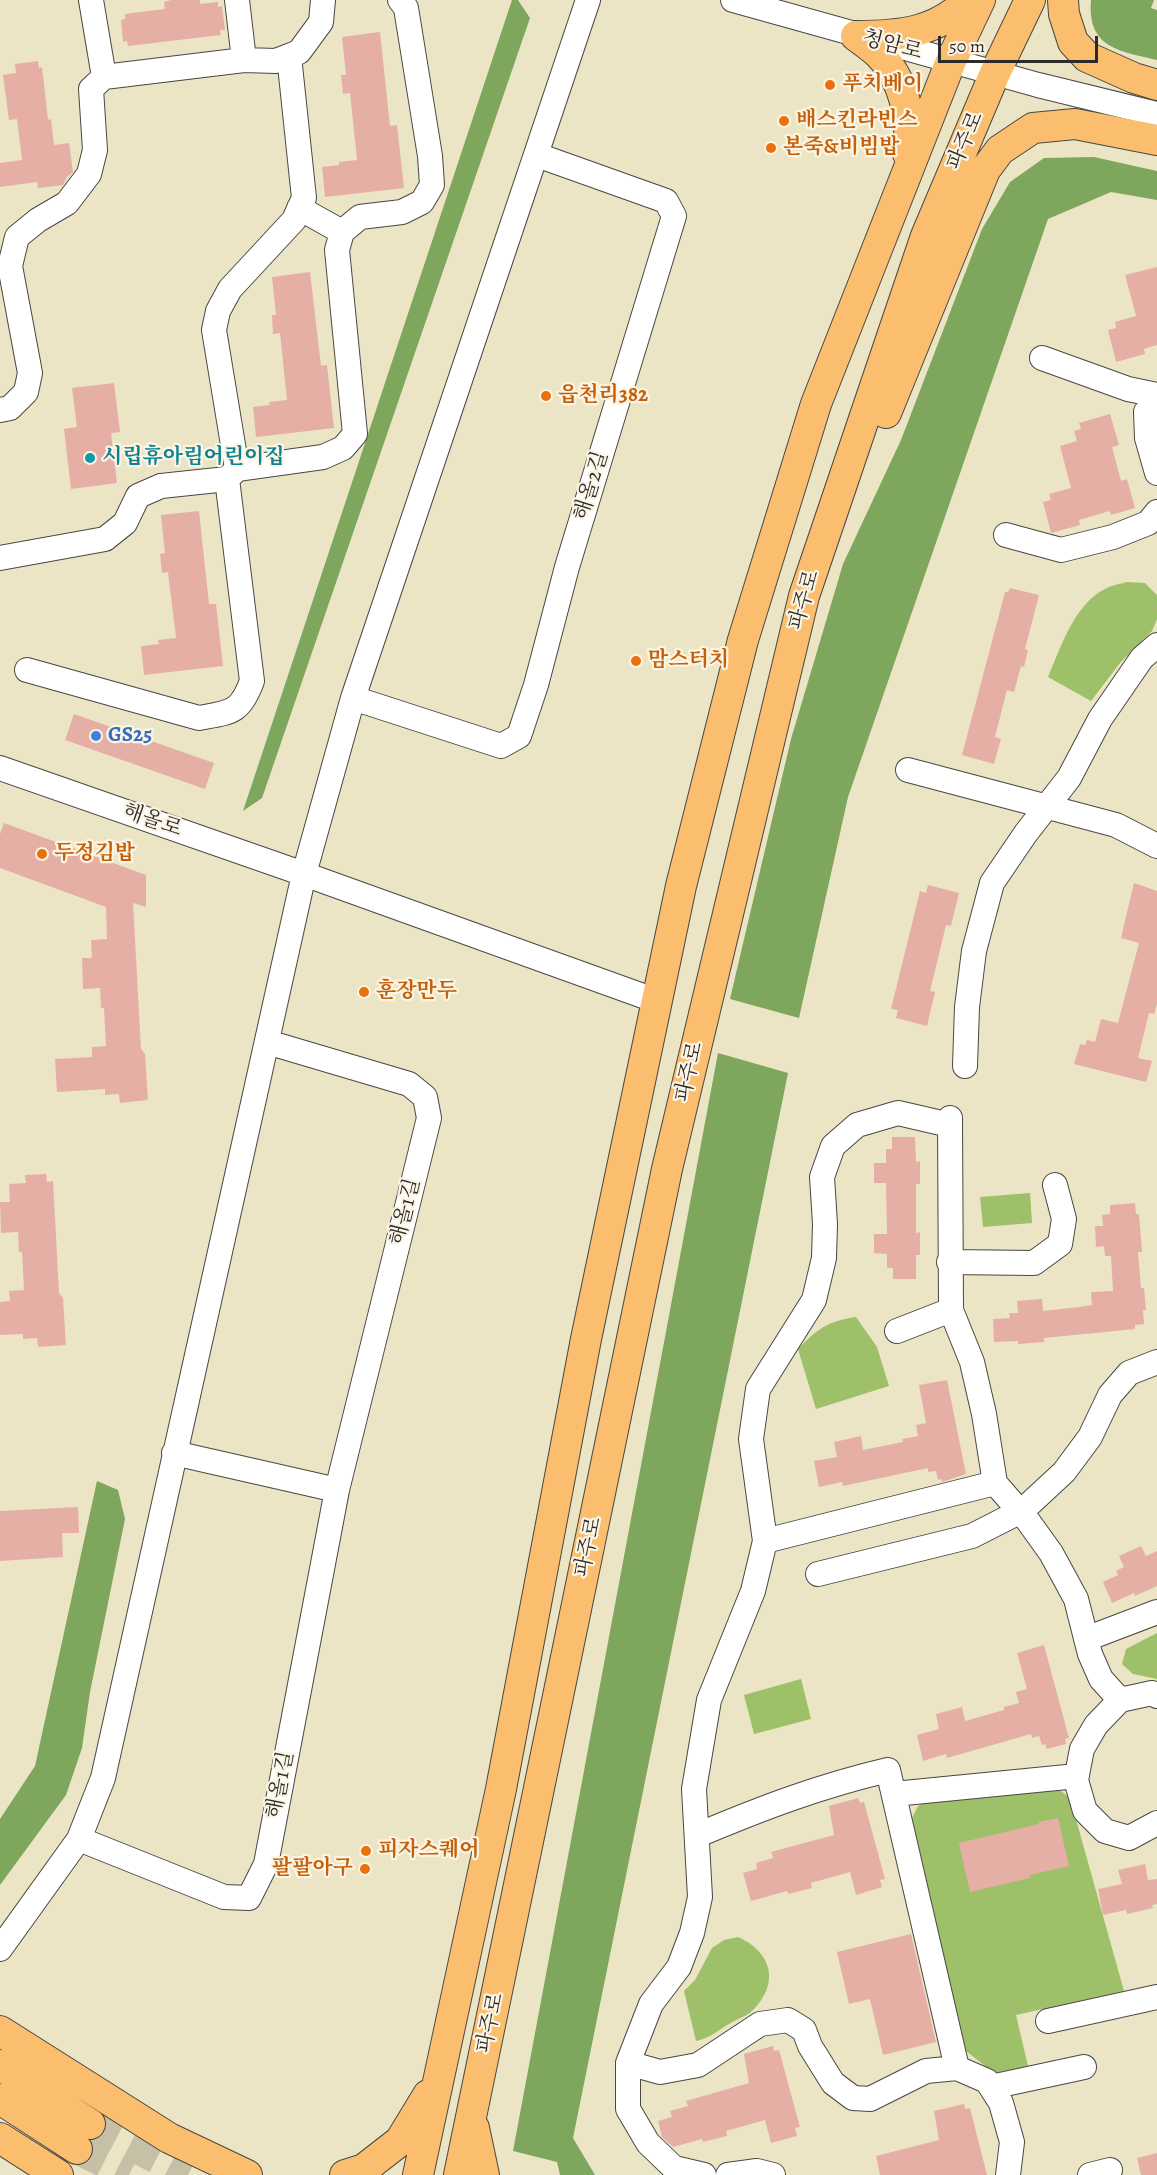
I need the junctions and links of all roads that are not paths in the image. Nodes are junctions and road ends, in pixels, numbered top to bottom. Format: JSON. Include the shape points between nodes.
{"nodes":[{"id":1,"x":91,"y":0,"type":"edge"},
{"id":2,"x":237,"y":0,"type":"edge"},
{"id":3,"x":323,"y":0,"type":"edge"},
{"id":4,"x":400,"y":0,"type":"edge"},
{"id":5,"x":588,"y":0,"type":"edge"},
{"id":6,"x":734,"y":0,"type":"edge"},
{"id":7,"x":969,"y":0,"type":"edge"},
{"id":8,"x":980,"y":0,"type":"edge"},
{"id":9,"x":1030,"y":0,"type":"edge"},
{"id":10,"x":1063,"y":0,"type":"edge"},
{"id":11,"x":856,"y":36,"type":"junction"},
{"id":12,"x":289,"y":56,"type":"junction"},
{"id":13,"x":244,"y":60,"type":"junction"},
{"id":14,"x":951,"y":61,"type":"junction"},
{"id":15,"x":995,"y":73,"type":"junction"},
{"id":16,"x":104,"y":77,"type":"junction"},
{"id":17,"x":1157,"y":85,"type":"edge"},
{"id":18,"x":1157,"y":114,"type":"edge"},
{"id":19,"x":1157,"y":141,"type":"edge"},
{"id":20,"x":537,"y":155,"type":"junction"},
{"id":21,"x":903,"y":183,"type":"junction"},
{"id":22,"x":299,"y":208,"type":"junction"},
{"id":23,"x":342,"y":232,"type":"junction"},
{"id":24,"x":1042,"y":358,"type":"dead end"},
{"id":25,"x":1152,"y":403,"type":"edge"},
{"id":26,"x":0,"y":410,"type":"edge"},
{"id":27,"x":1157,"y":473,"type":"edge"},
{"id":28,"x":232,"y":474,"type":"junction"},
{"id":29,"x":836,"y":502,"type":"junction"},
{"id":30,"x":1157,"y":512,"type":"edge"},
{"id":31,"x":1006,"y":535,"type":"dead end"},
{"id":32,"x":0,"y":558,"type":"edge"},
{"id":33,"x":1157,"y":645,"type":"edge"},
{"id":34,"x":27,"y":670,"type":"dead end"},
{"id":35,"x":353,"y":698,"type":"junction"},
{"id":36,"x":0,"y":768,"type":"edge"},
{"id":37,"x":908,"y":770,"type":"dead end"},
{"id":38,"x":1046,"y":807,"type":"junction"},
{"id":39,"x":1157,"y":846,"type":"edge"},
{"id":40,"x":303,"y":874,"type":"junction"},
{"id":41,"x":657,"y":1001,"type":"junction"},
{"id":42,"x":267,"y":1042,"type":"junction"},
{"id":43,"x":965,"y":1066,"type":"dead end"},
{"id":44,"x":1055,"y":1185,"type":"dead end"},
{"id":45,"x":949,"y":1262,"type":"junction"},
{"id":46,"x":951,"y":1310,"type":"junction"},
{"id":47,"x":897,"y":1331,"type":"dead end"},
{"id":48,"x":1157,"y":1362,"type":"edge"},
{"id":49,"x":174,"y":1453,"type":"junction"},
{"id":50,"x":995,"y":1483,"type":"junction"},
{"id":51,"x":337,"y":1490,"type":"junction"},
{"id":52,"x":1020,"y":1511,"type":"junction"},
{"id":53,"x":765,"y":1541,"type":"junction"},
{"id":54,"x":818,"y":1574,"type":"dead end"},
{"id":55,"x":1157,"y":1612,"type":"edge"},
{"id":56,"x":1086,"y":1639,"type":"junction"},
{"id":57,"x":1157,"y":1696,"type":"edge"},
{"id":58,"x":1120,"y":1700,"type":"junction"},
{"id":59,"x":1077,"y":1776,"type":"junction"},
{"id":60,"x":894,"y":1794,"type":"junction"},
{"id":61,"x":1157,"y":1823,"type":"edge"},
{"id":62,"x":698,"y":1835,"type":"junction"},
{"id":63,"x":79,"y":1839,"type":"junction"},
{"id":64,"x":0,"y":1949,"type":"edge"},
{"id":65,"x":1157,"y":1997,"type":"edge"},
{"id":66,"x":1048,"y":2021,"type":"dead end"},
{"id":67,"x":0,"y":2031,"type":"edge"},
{"id":68,"x":628,"y":2063,"type":"junction"},
{"id":69,"x":0,"y":2065,"type":"edge"},
{"id":70,"x":1084,"y":2067,"type":"dead end"},
{"id":71,"x":957,"y":2068,"type":"junction"},
{"id":72,"x":439,"y":2077,"type":"junction"},
{"id":73,"x":991,"y":2087,"type":"junction"},
{"id":74,"x":0,"y":2100,"type":"edge"},
{"id":75,"x":471,"y":2117,"type":"junction"},
{"id":76,"x":0,"y":2138,"type":"edge"},
{"id":77,"x":58,"y":2175,"type":"tunnel mouth"},
{"id":78,"x":249,"y":2175,"type":"edge"},
{"id":79,"x":345,"y":2175,"type":"edge"},
{"id":80,"x":418,"y":2175,"type":"edge"},
{"id":81,"x":459,"y":2175,"type":"edge"},
{"id":82,"x":484,"y":2175,"type":"edge"},
{"id":83,"x":704,"y":2175,"type":"edge"},
{"id":84,"x":728,"y":2175,"type":"edge"},
{"id":85,"x":773,"y":2175,"type":"edge"},
{"id":86,"x":1008,"y":2175,"type":"edge"}],
"edges":[{"from":1,"to":16,"type":"street"},
{"from":2,"to":13,"type":"street"},
{"from":3,"to":12,"type":"street","via":[[321,22],[299,52]]},
{"from":4,"to":23,"type":"street","via":[[406,8],[432,185],[422,202],[402,212],[360,218]]},
{"from":5,"to":20,"type":"street"},
{"from":6,"to":11,"type":"street","name":"청암로"},
{"from":7,"to":11,"type":"main road","via":[[934,25],[909,33]]},
{"from":8,"to":14,"type":"main road","name":"파주로"},
{"from":9,"to":15,"type":"main road","name":"파주로"},
{"from":10,"to":17,"type":"main road","via":[[1072,42],[1087,57]]},
{"from":11,"to":14,"type":"street","name":"청암로"},
{"from":11,"to":21,"type":"main road","via":[[879,54],[896,76],[907,107],[910,138]]},
{"from":12,"to":13,"type":"street","via":[[276,61]]},
{"from":12,"to":22,"type":"street","via":[[304,198]]},
{"from":13,"to":16,"type":"street"},
{"from":14,"to":15,"type":"street","name":"청암로"},
{"from":14,"to":21,"type":"main road","name":"파주로"},
{"from":15,"to":18,"type":"street","name":"청암로"},
{"from":15,"to":29,"type":"main road","name":"파주로","via":[[926,237]]},
{"from":16,"to":26,"type":"street","via":[[91,89],[95,150],[89,174],[67,203],[17,237],[10,266],[30,373],[26,392],[10,408]]},
{"from":19,"to":29,"type":"main road","via":[[1075,124],[1033,128],[1000,150],[985,170],[878,433]]},
{"from":20,"to":35,"type":"street"},
{"from":20,"to":35,"type":"street","name":"해올2길","via":[[666,201],[674,216],[519,736],[501,746]]},
{"from":21,"to":41,"type":"main road","name":"파주로","via":[[816,404],[743,639],[681,886]]},
{"from":22,"to":23,"type":"street"},
{"from":22,"to":28,"type":"street","via":[[294,220],[230,289],[218,311],[214,330]]},
{"from":23,"to":28,"type":"street","via":[[337,250],[355,434],[343,448],[323,458]]},
{"from":24,"to":25,"type":"street","via":[[1128,389]]},
{"from":25,"to":27,"type":"street","via":[[1148,438]]},
{"from":28,"to":32,"type":"street","via":[[160,486],[138,496],[125,523],[105,539]]},
{"from":28,"to":34,"type":"street","via":[[252,681],[244,703],[225,713],[199,718]]},
{"from":29,"to":75,"type":"main road","name":"파주로","via":[[804,596],[667,1169]]},
{"from":30,"to":31,"type":"street","via":[[1148,523],[1113,537],[1061,550]]},
{"from":33,"to":38,"type":"street","via":[[1142,658],[1100,719],[1069,778]]},
{"from":35,"to":40,"type":"street"},
{"from":36,"to":40,"type":"street","name":"해올로"},
{"from":37,"to":38,"type":"street"},
{"from":38,"to":39,"type":"street","via":[[1116,825]]},
{"from":38,"to":43,"type":"street","via":[[992,883],[974,951]]},
{"from":40,"to":41,"type":"street","name":"해올로"},
{"from":40,"to":42,"type":"street"},
{"from":41,"to":72,"type":"main road","name":"파주로","via":[[586,1339],[501,1790]]},
{"from":42,"to":49,"type":"street"},
{"from":42,"to":51,"type":"street","name":"해올1길","via":[[410,1084],[425,1097],[429,1118]]},
{"from":44,"to":45,"type":"street","via":[[1064,1219],[1060,1244],[1034,1263]]},
{"from":45,"to":46,"type":"street"},
{"from":45,"to":53,"type":"street","via":[[950,1122],[898,1113],[857,1125],[833,1146],[822,1177],[824,1258],[814,1300],[758,1389],[751,1439]]},
{"from":46,"to":47,"type":"street"},
{"from":46,"to":50,"type":"street","via":[[972,1362]]},
{"from":48,"to":52,"type":"street","via":[[1129,1373],[1110,1395],[1090,1437],[1064,1472]]},
{"from":49,"to":51,"type":"street"},
{"from":49,"to":63,"type":"street","via":[[103,1778]]},
{"from":50,"to":52,"type":"street"},
{"from":50,"to":53,"type":"street"},
{"from":51,"to":63,"type":"street","name":"해올1길","via":[[266,1864],[249,1898],[224,1897]]},
{"from":52,"to":54,"type":"street","via":[[972,1536]]},
{"from":52,"to":56,"type":"street","via":[[1051,1553],[1076,1599]]},
{"from":53,"to":62,"type":"street","via":[[753,1591],[709,1700],[694,1790]]},
{"from":55,"to":56,"type":"street"},
{"from":56,"to":58,"type":"street","via":[[1101,1679]]},
{"from":57,"to":58,"type":"street","via":[[1152,1693]]},
{"from":58,"to":59,"type":"street","via":[[1096,1725],[1082,1749]]},
{"from":59,"to":60,"type":"street"},
{"from":59,"to":61,"type":"street","via":[[1085,1811],[1105,1831],[1129,1838]]},
{"from":60,"to":62,"type":"street","via":[[888,1770],[767,1805]]},
{"from":60,"to":71,"type":"street"},
{"from":62,"to":68,"type":"street","via":[[700,1897],[692,1933],[679,1967],[651,2004]]},
{"from":63,"to":64,"type":"street"},
{"from":65,"to":66,"type":"street"},
{"from":67,"to":78,"type":"main road","via":[[169,2138]]},
{"from":68,"to":71,"type":"street","via":[[660,2072],[698,2065],[759,2024],[788,2020],[804,2030],[833,2083],[853,2098],[870,2099],[926,2071]]},
{"from":68,"to":83,"type":"street","via":[[628,2109],[648,2143],[674,2168]]},
{"from":69,"to":74,"type":"main road","via":[[84,2136]]},
{"from":70,"to":73,"type":"street"},
{"from":71,"to":73,"type":"street","via":[[987,2081]]},
{"from":72,"to":79,"type":"main road","via":[[400,2141],[364,2169]]},
{"from":72,"to":80,"type":"main road","name":"파주로"},
{"from":73,"to":86,"type":"street","via":[[1001,2103],[1012,2142]]},
{"from":75,"to":81,"type":"main road","name":"파주로"},
{"from":75,"to":82,"type":"main road"},
{"from":76,"to":77,"type":"main road"},
{"from":84,"to":85,"type":"street","via":[[757,2170]]}]}
